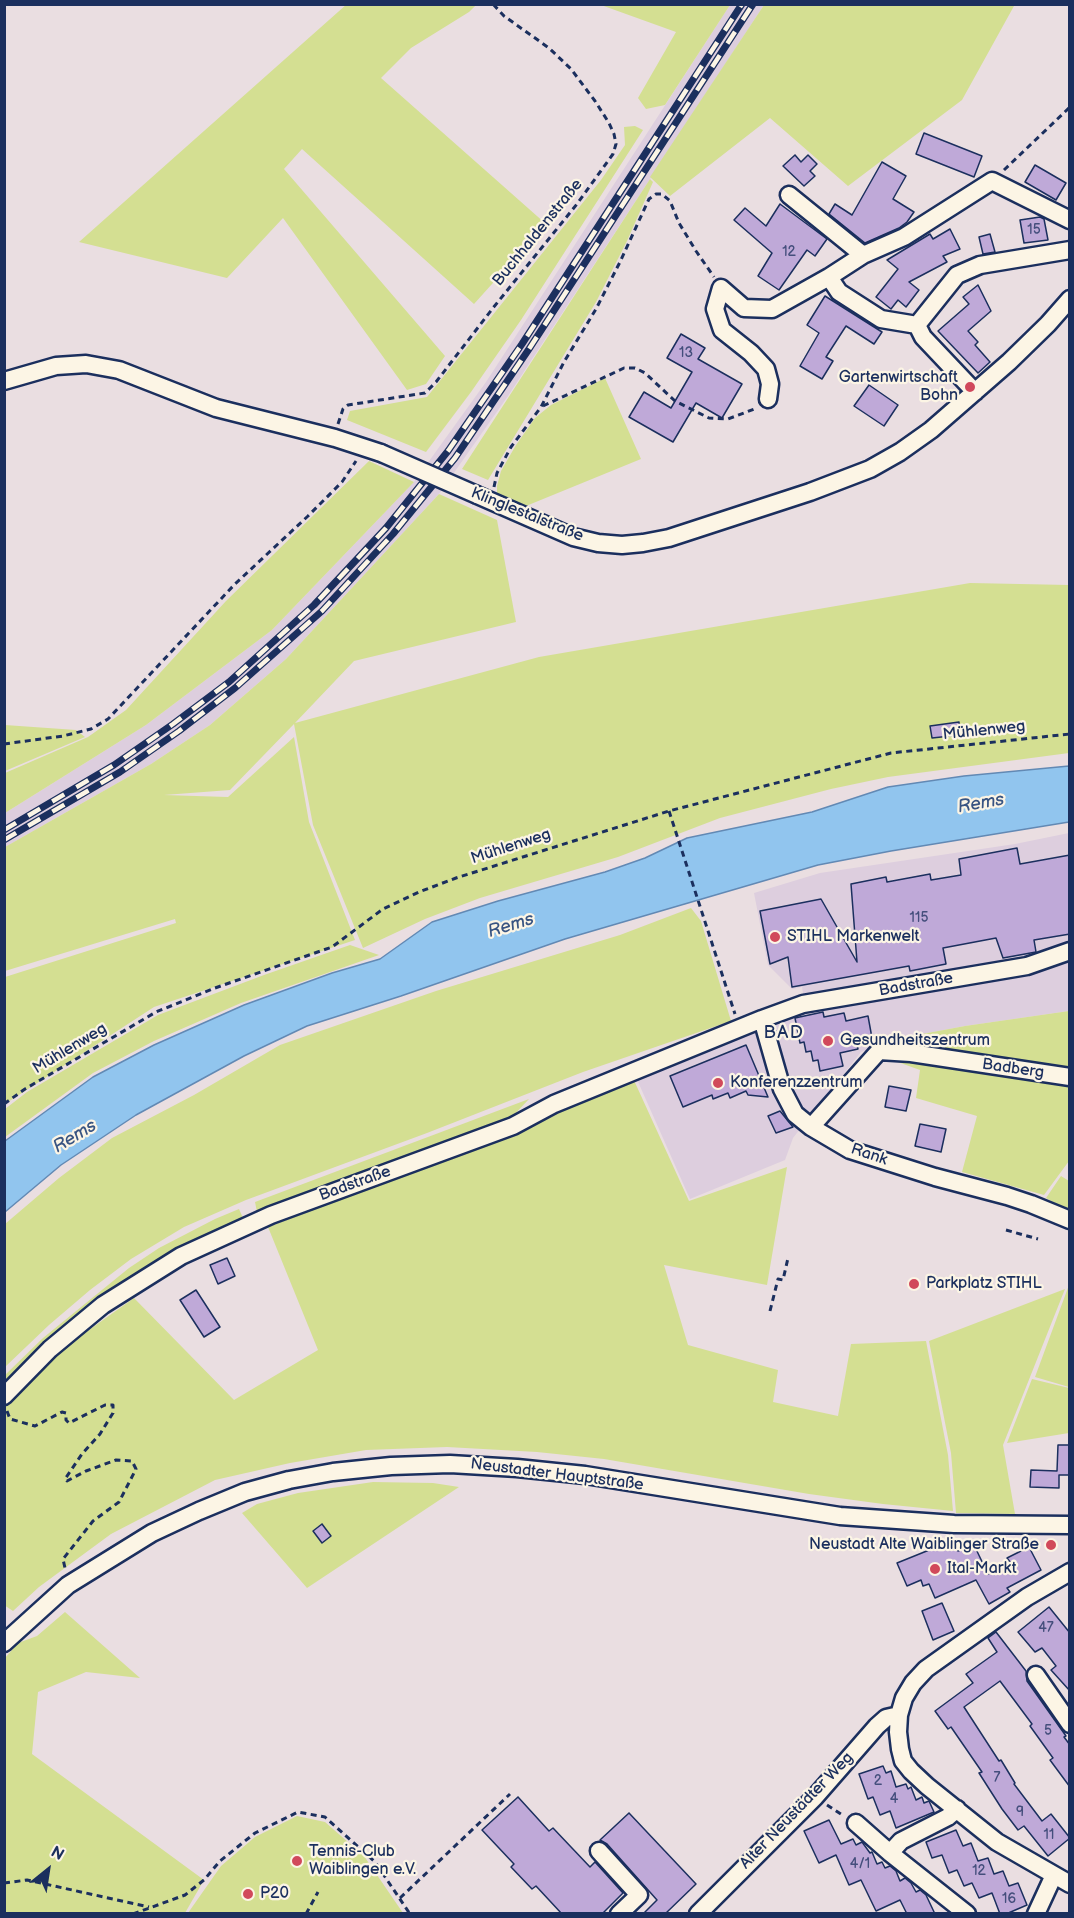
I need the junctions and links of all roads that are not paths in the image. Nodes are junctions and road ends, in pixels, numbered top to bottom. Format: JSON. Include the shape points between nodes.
{"nodes":[{"id":1,"x":789,"y":195,"type":"dead end"},
{"id":2,"x":1070,"y":220,"type":"edge"},
{"id":3,"x":1070,"y":250,"type":"edge"},
{"id":4,"x":863,"y":255,"type":"junction"},
{"id":5,"x":829,"y":277,"type":"junction"},
{"id":6,"x":1070,"y":299,"type":"edge"},
{"id":7,"x":917,"y":325,"type":"junction"},
{"id":8,"x":4,"y":381,"type":"edge"},
{"id":9,"x":975,"y":392,"type":"junction"},
{"id":10,"x":768,"y":399,"type":"road end"},
{"id":11,"x":1070,"y":951,"type":"edge"},
{"id":12,"x":762,"y":1019,"type":"junction"},
{"id":13,"x":1070,"y":1077,"type":"edge"},
{"id":14,"x":811,"y":1127,"type":"junction"},
{"id":15,"x":1070,"y":1220,"type":"edge"},
{"id":16,"x":4,"y":1396,"type":"edge"},
{"id":17,"x":1070,"y":1525,"type":"edge"},
{"id":18,"x":1070,"y":1572,"type":"edge"},
{"id":19,"x":4,"y":1643,"type":"edge"},
{"id":20,"x":1036,"y":1675,"type":"dead end"},
{"id":21,"x":899,"y":1715,"type":"junction"},
{"id":22,"x":1070,"y":1724,"type":"edge"},
{"id":23,"x":957,"y":1809,"type":"junction"},
{"id":24,"x":856,"y":1823,"type":"dead end"},
{"id":25,"x":599,"y":1851,"type":"dead end"},
{"id":26,"x":890,"y":1853,"type":"junction"},
{"id":27,"x":1064,"y":1877,"type":"edge"},
{"id":28,"x":619,"y":1914,"type":"edge"},
{"id":29,"x":698,"y":1914,"type":"edge"},
{"id":30,"x":967,"y":1914,"type":"edge"},
{"id":31,"x":1035,"y":1914,"type":"edge"}],
"edges":[{"from":1,"to":4,"type":"street"},
{"from":2,"to":4,"type":"street","via":[[992,181],[904,237]]},
{"from":3,"to":7,"type":"street","via":[[980,265],[957,275]]},
{"from":4,"to":5,"type":"street"},
{"from":5,"to":7,"type":"street","via":[[839,292],[881,319]]},
{"from":5,"to":10,"type":"street","via":[[772,309],[744,308],[722,288],[715,309],[722,330],[766,369]]},
{"from":6,"to":9,"type":"street","name":"Klinglestalstraße"},
{"from":7,"to":9,"type":"street","via":[[923,337]]},
{"from":8,"to":9,"type":"street","name":"Klinglestalstraße","bridge":true,"via":[[56,366],[86,364],[119,370],[216,408],[363,446],[573,537],[598,543],[632,544],[669,538],[870,469],[931,430]]},
{"from":11,"to":12,"type":"street","name":"Badstraße","via":[[1027,966],[802,1004]]},
{"from":12,"to":14,"type":"street","name":"Rank","via":[[782,1089],[795,1114]]},
{"from":12,"to":16,"type":"street","name":"Badstraße","via":[[554,1104],[513,1126],[271,1215],[181,1257],[103,1305]]},
{"from":13,"to":14,"type":"street","name":"Badberg","via":[[879,1051]]},
{"from":14,"to":15,"type":"street","name":"Rank","via":[[850,1150],[1015,1198]]},
{"from":17,"to":19,"type":"street","name":"Neustadter Hauptstraße","via":[[954,1524],[840,1516],[585,1475],[517,1468],[450,1464],[333,1472],[245,1492],[152,1533],[68,1585]]},
{"from":18,"to":21,"type":"street","via":[[1026,1597],[926,1669],[904,1698]]},
{"from":20,"to":22,"type":"street"},
{"from":21,"to":23,"type":"street","via":[[903,1761]]},
{"from":21,"to":29,"type":"street","name":"Alter Neustädter Weg","via":[[886,1718],[877,1726],[815,1797]]},
{"from":23,"to":26,"type":"street","via":[[901,1841]]},
{"from":23,"to":27,"type":"street","via":[[998,1842]]},
{"from":24,"to":26,"type":"street"},
{"from":25,"to":28,"type":"street","via":[[639,1895]]},
{"from":26,"to":30,"type":"street"},
{"from":27,"to":31,"type":"street"}]}
